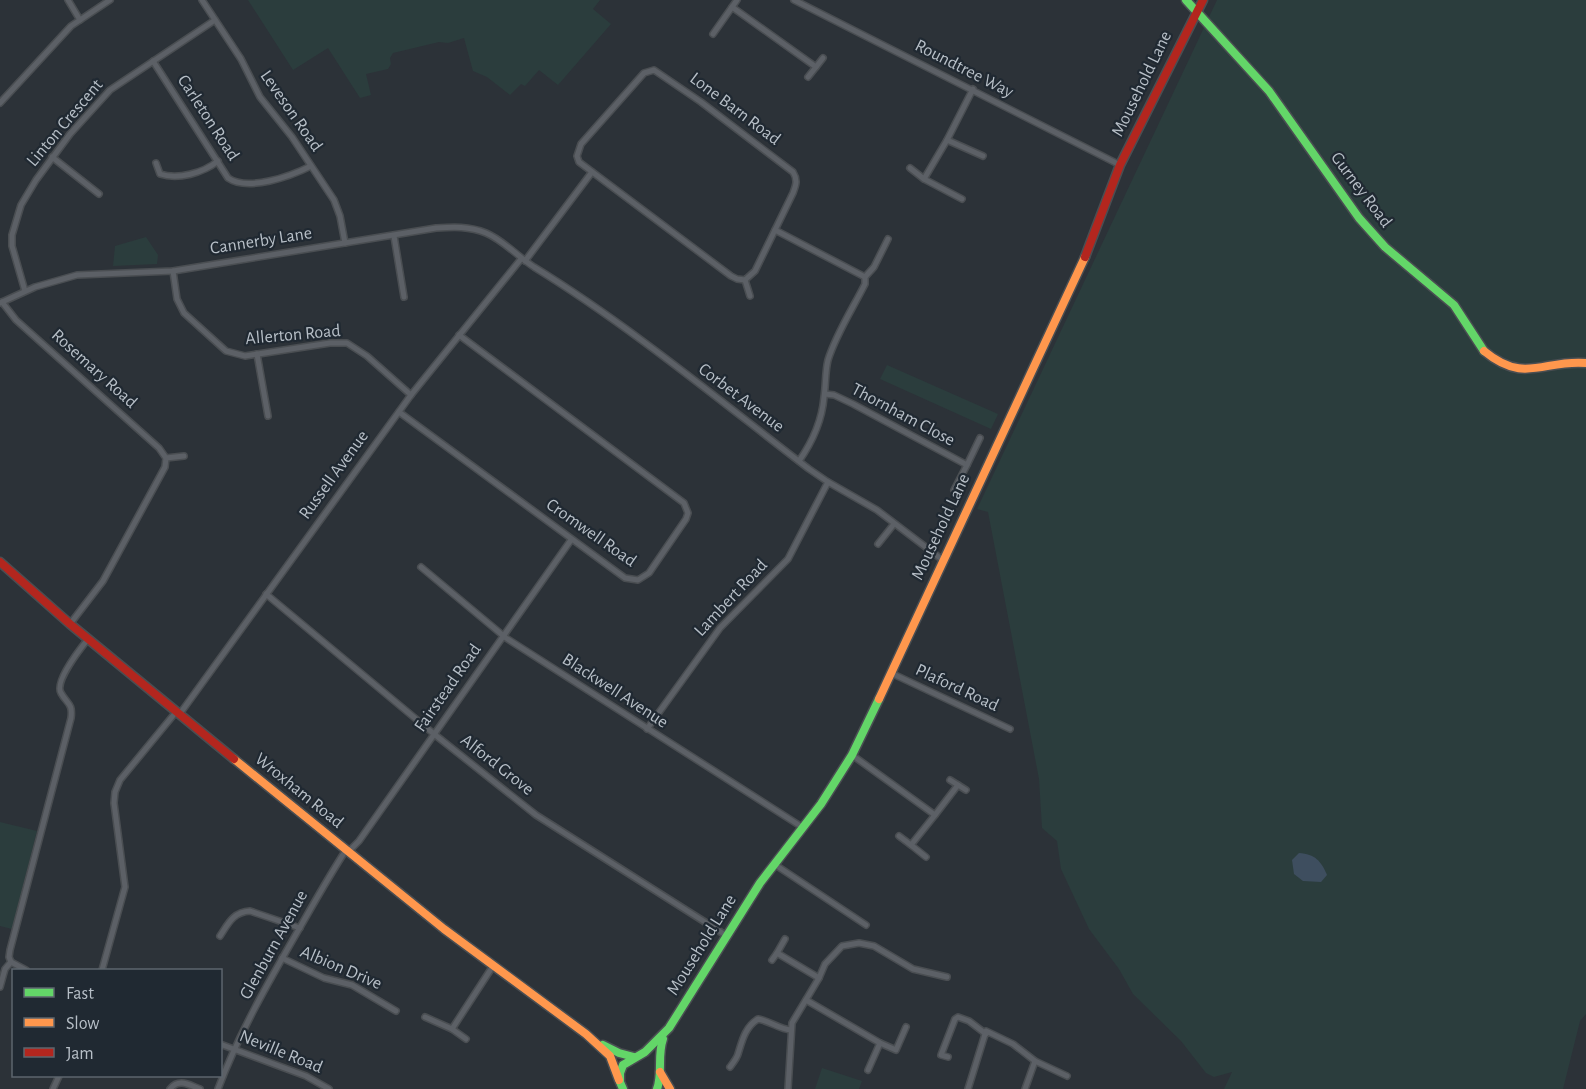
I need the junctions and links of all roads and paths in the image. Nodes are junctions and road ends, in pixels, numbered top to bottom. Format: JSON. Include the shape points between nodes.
{"nodes":[{"id":1,"x":68,"y":0,"type":"edge"},
{"id":2,"x":110,"y":0,"type":"edge"},
{"id":3,"x":202,"y":0,"type":"edge"},
{"id":4,"x":737,"y":0,"type":"edge"},
{"id":5,"x":795,"y":0,"type":"edge"},
{"id":6,"x":1186,"y":0,"type":"edge"},
{"id":7,"x":1203,"y":0,"type":"edge"},
{"id":8,"x":732,"y":7,"type":"junction"},
{"id":9,"x":1196,"y":13,"type":"junction"},
{"id":10,"x":80,"y":20,"type":"junction"},
{"id":11,"x":215,"y":20,"type":"junction"},
{"id":12,"x":713,"y":34,"type":"dead end"},
{"id":13,"x":823,"y":58,"type":"dead end"},
{"id":14,"x":153,"y":61,"type":"junction"},
{"id":15,"x":816,"y":67,"type":"junction"},
{"id":16,"x":808,"y":77,"type":"dead end"},
{"id":17,"x":973,"y":89,"type":"junction"},
{"id":18,"x":0,"y":103,"type":"edge"},
{"id":19,"x":947,"y":140,"type":"junction"},
{"id":20,"x":983,"y":156,"type":"dead end"},
{"id":21,"x":52,"y":157,"type":"junction"},
{"id":22,"x":218,"y":161,"type":"junction"},
{"id":23,"x":156,"y":163,"type":"dead end"},
{"id":24,"x":1120,"y":165,"type":"junction"},
{"id":25,"x":311,"y":166,"type":"junction"},
{"id":26,"x":910,"y":168,"type":"dead end"},
{"id":27,"x":592,"y":172,"type":"junction"},
{"id":28,"x":924,"y":179,"type":"junction"},
{"id":29,"x":99,"y":194,"type":"dead end"},
{"id":30,"x":962,"y":199,"type":"dead end"},
{"id":31,"x":775,"y":230,"type":"junction"},
{"id":32,"x":394,"y":236,"type":"junction"},
{"id":33,"x":888,"y":239,"type":"dead end"},
{"id":34,"x":345,"y":243,"type":"junction"},
{"id":35,"x":523,"y":260,"type":"junction"},
{"id":36,"x":173,"y":271,"type":"junction"},
{"id":37,"x":865,"y":277,"type":"junction"},
{"id":38,"x":746,"y":280,"type":"junction"},
{"id":39,"x":25,"y":291,"type":"junction"},
{"id":40,"x":750,"y":296,"type":"dead end"},
{"id":41,"x":404,"y":297,"type":"dead end"},
{"id":42,"x":1,"y":303,"type":"edge"},
{"id":43,"x":459,"y":335,"type":"junction"},
{"id":44,"x":257,"y":354,"type":"junction"},
{"id":45,"x":1586,"y":363,"type":"edge"},
{"id":46,"x":825,"y":394,"type":"junction"},
{"id":47,"x":411,"y":395,"type":"junction"},
{"id":48,"x":399,"y":412,"type":"junction"},
{"id":49,"x":268,"y":416,"type":"dead end"},
{"id":50,"x":980,"y":438,"type":"dead end"},
{"id":51,"x":184,"y":456,"type":"dead end"},
{"id":52,"x":166,"y":458,"type":"junction"},
{"id":53,"x":799,"y":461,"type":"junction"},
{"id":54,"x":967,"y":465,"type":"junction"},
{"id":55,"x":828,"y":482,"type":"junction"},
{"id":56,"x":954,"y":490,"type":"dead end"},
{"id":57,"x":894,"y":524,"type":"junction"},
{"id":58,"x":571,"y":540,"type":"junction"},
{"id":59,"x":878,"y":544,"type":"dead end"},
{"id":60,"x":944,"y":561,"type":"junction"},
{"id":61,"x":0,"y":562,"type":"edge"},
{"id":62,"x":421,"y":567,"type":"dead end"},
{"id":63,"x":266,"y":594,"type":"junction"},
{"id":64,"x":70,"y":624,"type":"junction"},
{"id":65,"x":503,"y":636,"type":"junction"},
{"id":66,"x":88,"y":639,"type":"junction"},
{"id":67,"x":891,"y":673,"type":"junction"},
{"id":68,"x":178,"y":714,"type":"junction"},
{"id":69,"x":647,"y":729,"type":"junction"},
{"id":70,"x":1010,"y":729,"type":"dead end"},
{"id":71,"x":434,"y":734,"type":"junction"},
{"id":72,"x":852,"y":755,"type":"junction"},
{"id":73,"x":950,"y":780,"type":"dead end"},
{"id":74,"x":958,"y":785,"type":"junction"},
{"id":75,"x":966,"y":790,"type":"dead end"},
{"id":76,"x":934,"y":815,"type":"junction"},
{"id":77,"x":802,"y":827,"type":"junction"},
{"id":78,"x":899,"y":836,"type":"dead end"},
{"id":79,"x":911,"y":845,"type":"junction"},
{"id":80,"x":347,"y":851,"type":"junction"},
{"id":81,"x":926,"y":857,"type":"dead end"},
{"id":82,"x":774,"y":864,"type":"junction"},
{"id":83,"x":866,"y":925,"type":"dead end"},
{"id":84,"x":300,"y":928,"type":"junction"},
{"id":85,"x":220,"y":936,"type":"dead end"},
{"id":86,"x":727,"y":936,"type":"junction"},
{"id":87,"x":785,"y":939,"type":"dead end"},
{"id":88,"x":777,"y":953,"type":"junction"},
{"id":89,"x":282,"y":958,"type":"junction"},
{"id":90,"x":772,"y":960,"type":"dead end"},
{"id":91,"x":11,"y":962,"type":"junction"},
{"id":92,"x":493,"y":966,"type":"junction"},
{"id":93,"x":24,"y":969,"type":"edge"},
{"id":94,"x":102,"y":969,"type":"edge"},
{"id":95,"x":947,"y":977,"type":"dead end"},
{"id":96,"x":819,"y":978,"type":"junction"},
{"id":97,"x":0,"y":987,"type":"edge"},
{"id":98,"x":806,"y":1000,"type":"junction"},
{"id":99,"x":388,"y":1006,"type":"junction"},
{"id":100,"x":396,"y":1011,"type":"dead end"},
{"id":101,"x":384,"y":1013,"type":"dead end"},
{"id":102,"x":425,"y":1017,"type":"dead end"},
{"id":103,"x":906,"y":1027,"type":"dead end"},
{"id":104,"x":669,"y":1028,"type":"junction"},
{"id":105,"x":452,"y":1029,"type":"junction"},
{"id":106,"x":791,"y":1030,"type":"junction"},
{"id":107,"x":586,"y":1034,"type":"junction"},
{"id":108,"x":986,"y":1034,"type":"junction"},
{"id":109,"x":466,"y":1039,"type":"dead end"},
{"id":110,"x":880,"y":1043,"type":"junction"},
{"id":111,"x":222,"y":1045,"type":"edge"},
{"id":112,"x":234,"y":1049,"type":"junction"},
{"id":113,"x":636,"y":1056,"type":"junction"},
{"id":114,"x":1035,"y":1061,"type":"junction"},
{"id":115,"x":939,"y":1062,"type":"dead end"},
{"id":116,"x":730,"y":1067,"type":"dead end"},
{"id":117,"x":868,"y":1070,"type":"dead end"},
{"id":118,"x":659,"y":1071,"type":"junction"},
{"id":119,"x":1067,"y":1076,"type":"dead end"},
{"id":120,"x":621,"y":1086,"type":"edge"},
{"id":121,"x":170,"y":1089,"type":"edge"},
{"id":122,"x":200,"y":1089,"type":"edge"},
{"id":123,"x":218,"y":1089,"type":"edge"},
{"id":124,"x":329,"y":1089,"type":"edge"},
{"id":125,"x":657,"y":1089,"type":"edge"},
{"id":126,"x":670,"y":1089,"type":"edge"},
{"id":127,"x":788,"y":1089,"type":"edge"},
{"id":128,"x":968,"y":1089,"type":"edge"},
{"id":129,"x":1025,"y":1089,"type":"edge"}],
"edges":[{"from":1,"to":10,"type":"street"},
{"from":2,"to":10,"type":"street"},
{"from":3,"to":11,"type":"street","name":"Leveson Road"},
{"from":4,"to":8,"type":"street"},
{"from":5,"to":17,"type":"street","name":"Roundtree Way"},
{"from":6,"to":9,"type":"main road","name":"Gurney Road"},
{"from":7,"to":9,"type":"main road","name":"Mousehold Lane"},
{"from":8,"to":12,"type":"street"},
{"from":8,"to":15,"type":"street"},
{"from":9,"to":24,"type":"main road","name":"Mousehold Lane"},
{"from":9,"to":45,"type":"main road","name":"Gurney Road","via":[[1269,91],[1376,239],[1454,305],[1483,351],[1520,369]]},
{"from":10,"to":18,"type":"street"},
{"from":11,"to":14,"type":"street","name":"Linton Crescent"},
{"from":11,"to":25,"type":"street","name":"Leveson Road","via":[[260,97]]},
{"from":13,"to":15,"type":"street"},
{"from":14,"to":21,"type":"street","name":"Linton Crescent","via":[[110,90]]},
{"from":14,"to":22,"type":"street","name":"Carleton Road"},
{"from":15,"to":16,"type":"street"},
{"from":17,"to":19,"type":"street"},
{"from":17,"to":24,"type":"street","name":"Roundtree Way"},
{"from":19,"to":20,"type":"street"},
{"from":19,"to":28,"type":"street"},
{"from":21,"to":29,"type":"street"},
{"from":21,"to":39,"type":"street","name":"Linton Crescent","via":[[21,205],[14,224],[12,246]]},
{"from":22,"to":23,"type":"street","via":[[202,172],[168,176],[158,176]]},
{"from":22,"to":25,"type":"street","name":"Carleton Road","via":[[228,178],[245,185]]},
{"from":24,"to":60,"type":"main road","name":"Mousehold Lane","via":[[1085,257]]},
{"from":25,"to":34,"type":"street","name":"Leveson Road","via":[[337,206]]},
{"from":26,"to":28,"type":"street"},
{"from":27,"to":31,"type":"street","name":"Lone Barn Road","via":[[574,157],[581,144],[644,73],[658,71],[794,172],[796,183]]},
{"from":27,"to":35,"type":"street"},
{"from":27,"to":38,"type":"street","name":"Lone Barn Road","via":[[731,276]]},
{"from":28,"to":30,"type":"street"},
{"from":31,"to":37,"type":"street"},
{"from":31,"to":38,"type":"street","name":"Lone Barn Road","via":[[755,271]]},
{"from":32,"to":34,"type":"street","name":"Cannerby Lane"},
{"from":32,"to":35,"type":"street","name":"Cannerby Lane","via":[[436,228],[471,228],[488,233]]},
{"from":32,"to":41,"type":"street"},
{"from":33,"to":37,"type":"street"},
{"from":34,"to":36,"type":"street","name":"Cannerby Lane"},
{"from":35,"to":43,"type":"street","name":"Russell Avenue"},
{"from":35,"to":53,"type":"street","name":"Corbet Avenue","via":[[570,289]]},
{"from":36,"to":39,"type":"street","name":"Cannerby Lane","via":[[77,275]]},
{"from":36,"to":44,"type":"street","name":"Allerton Road","via":[[177,299],[184,313],[226,351],[245,356]]},
{"from":37,"to":46,"type":"street","via":[[831,353]]},
{"from":38,"to":40,"type":"street"},
{"from":39,"to":42,"type":"street","name":"Cannerby Lane"},
{"from":42,"to":52,"type":"street","name":"Rosemary Road"},
{"from":43,"to":47,"type":"street","name":"Russell Avenue"},
{"from":43,"to":58,"type":"street","name":"Cromwell Road","via":[[687,507],[686,519],[649,573],[638,580],[625,578]]},
{"from":44,"to":47,"type":"street","name":"Allerton Road","via":[[347,343]]},
{"from":44,"to":49,"type":"street"},
{"from":46,"to":53,"type":"street","via":[[819,426]]},
{"from":46,"to":54,"type":"street","name":"Thornham Close","via":[[853,404]]},
{"from":47,"to":48,"type":"street","name":"Russell Avenue"},
{"from":48,"to":58,"type":"street","name":"Cromwell Road"},
{"from":48,"to":63,"type":"street","name":"Russell Avenue"},
{"from":50,"to":54,"type":"street","name":"Thornham Close"},
{"from":51,"to":52,"type":"street"},
{"from":52,"to":64,"type":"street","via":[[165,467],[103,581]]},
{"from":53,"to":55,"type":"street","name":"Corbet Avenue"},
{"from":54,"to":56,"type":"street","name":"Thornham Close"},
{"from":55,"to":57,"type":"street","name":"Corbet Avenue"},
{"from":55,"to":69,"type":"street","name":"Lambert Road","via":[[788,559],[720,628]]},
{"from":57,"to":59,"type":"street"},
{"from":57,"to":60,"type":"street","name":"Corbet Avenue"},
{"from":58,"to":65,"type":"street","name":"Fairstead Road"},
{"from":60,"to":67,"type":"main road","name":"Mousehold Lane"},
{"from":61,"to":64,"type":"main road","name":"Wroxham Road"},
{"from":62,"to":65,"type":"street","name":"Blackwell Avenue"},
{"from":63,"to":68,"type":"street","name":"Russell Avenue"},
{"from":63,"to":71,"type":"street","name":"Alford Grove"},
{"from":64,"to":66,"type":"main road","name":"Wroxham Road"},
{"from":65,"to":69,"type":"street","name":"Blackwell Avenue"},
{"from":65,"to":71,"type":"street","name":"Fairstead Road"},
{"from":66,"to":68,"type":"main road","name":"Wroxham Road"},
{"from":66,"to":91,"type":"street","via":[[60,682],[60,693],[70,703],[71,718],[10,950]]},
{"from":67,"to":70,"type":"street","name":"Plaford Road"},
{"from":67,"to":72,"type":"main road","name":"Mousehold Lane"},
{"from":68,"to":80,"type":"main road","name":"Wroxham Road"},
{"from":68,"to":94,"type":"street","name":"Russell Avenue","via":[[120,780],[115,792],[125,887]]},
{"from":69,"to":77,"type":"street","name":"Blackwell Avenue"},
{"from":71,"to":80,"type":"street","name":"Fairstead Road","via":[[358,842]]},
{"from":71,"to":86,"type":"street","name":"Alford Grove","via":[[536,815]]},
{"from":72,"to":76,"type":"street"},
{"from":72,"to":77,"type":"main road","name":"Mousehold Lane"},
{"from":73,"to":74,"type":"street"},
{"from":74,"to":75,"type":"street"},
{"from":74,"to":76,"type":"street"},
{"from":76,"to":79,"type":"street"},
{"from":77,"to":82,"type":"main road","name":"Mousehold Lane"},
{"from":78,"to":79,"type":"street"},
{"from":79,"to":81,"type":"street"},
{"from":80,"to":84,"type":"street","name":"Glenburn Avenue"},
{"from":80,"to":92,"type":"main road","name":"Wroxham Road"},
{"from":82,"to":83,"type":"street"},
{"from":82,"to":86,"type":"main road","name":"Mousehold Lane"},
{"from":84,"to":85,"type":"street","via":[[243,911]]},
{"from":84,"to":89,"type":"street","name":"Glenburn Avenue"},
{"from":86,"to":104,"type":"main road","name":"Mousehold Lane"},
{"from":87,"to":88,"type":"street"},
{"from":88,"to":90,"type":"street"},
{"from":88,"to":96,"type":"street"},
{"from":89,"to":99,"type":"street","name":"Albion Drive","via":[[324,978],[352,985]]},
{"from":89,"to":112,"type":"street","name":"Glenburn Avenue"},
{"from":91,"to":93,"type":"street"},
{"from":91,"to":97,"type":"street"},
{"from":92,"to":105,"type":"street"},
{"from":92,"to":107,"type":"main road","name":"Wroxham Road"},
{"from":95,"to":96,"type":"street","via":[[913,969],[874,946],[859,943],[842,946],[825,964]]},
{"from":96,"to":98,"type":"street"},
{"from":98,"to":106,"type":"street"},
{"from":98,"to":110,"type":"street"},
{"from":99,"to":100,"type":"street","name":"Albion Drive"},
{"from":99,"to":101,"type":"street","name":"Albion Drive"},
{"from":102,"to":105,"type":"street"},
{"from":103,"to":110,"type":"street","via":[[896,1050]]},
{"from":104,"to":113,"type":"main road","name":"Mousehold Lane","via":[[653,1046]]},
{"from":104,"to":118,"type":"main road","name":"Mousehold Lane","via":[[658,1053]]},
{"from":105,"to":109,"type":"street"},
{"from":106,"to":116,"type":"street","via":[[758,1019],[743,1037]]},
{"from":106,"to":127,"type":"street"},
{"from":107,"to":113,"type":"main road","name":"Wroxham Road","via":[[605,1046]]},
{"from":107,"to":120,"type":"main road","name":"Wroxham Road","via":[[610,1056]]},
{"from":108,"to":114,"type":"street","via":[[987,1031],[1013,1044]]},
{"from":108,"to":115,"type":"street","via":[[958,1017],[952,1022],[945,1056]]},
{"from":108,"to":128,"type":"street"},
{"from":110,"to":117,"type":"street"},
{"from":111,"to":112,"type":"street","name":"Neville Road"},
{"from":112,"to":123,"type":"street","name":"Glenburn Avenue"},
{"from":112,"to":124,"type":"street","name":"Neville Road","via":[[313,1079]]},
{"from":113,"to":118,"type":"main road","via":[[651,1060]]},
{"from":113,"to":120,"type":"main road","name":"Mousehold Lane","via":[[623,1065]]},
{"from":114,"to":119,"type":"street"},
{"from":114,"to":129,"type":"street"},
{"from":118,"to":125,"type":"main road","name":"Mousehold Lane"},
{"from":118,"to":126,"type":"main road"},
{"from":121,"to":122,"type":"street","via":[[181,1082]]}]}
